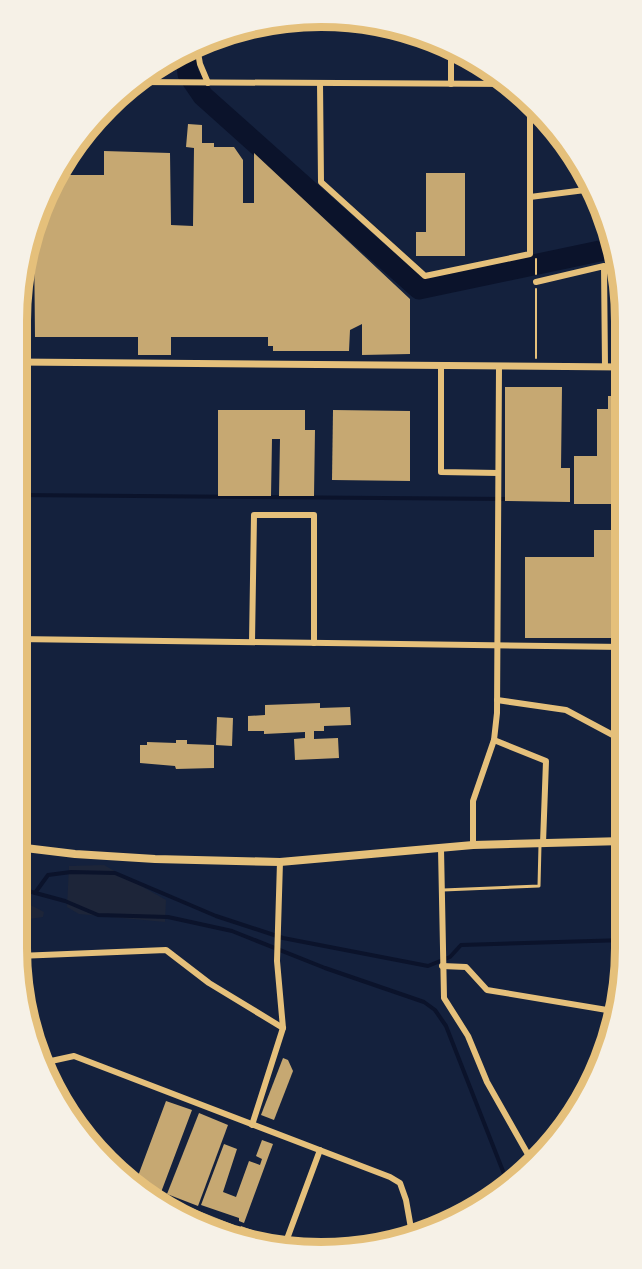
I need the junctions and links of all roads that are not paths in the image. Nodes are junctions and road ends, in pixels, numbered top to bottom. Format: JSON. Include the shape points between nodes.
{"nodes":[{"id":1,"x":198,"y":54,"type":"edge"},
{"id":2,"x":451,"y":57,"type":"edge"},
{"id":3,"x":151,"y":82,"type":"edge"},
{"id":4,"x":208,"y":82,"type":"junction"},
{"id":5,"x":320,"y":83,"type":"junction"},
{"id":6,"x":451,"y":84,"type":"junction"},
{"id":7,"x":494,"y":84,"type":"edge"},
{"id":8,"x":530,"y":114,"type":"edge"},
{"id":9,"x":585,"y":190,"type":"edge"},
{"id":10,"x":530,"y":197,"type":"junction"},
{"id":11,"x":536,"y":282,"type":"road end"},
{"id":12,"x":27,"y":362,"type":"edge"},
{"id":13,"x":441,"y":366,"type":"junction"},
{"id":14,"x":499,"y":367,"type":"junction"},
{"id":15,"x":605,"y":367,"type":"junction"},
{"id":16,"x":615,"y":367,"type":"edge"},
{"id":17,"x":498,"y":472,"type":"junction"},
{"id":18,"x":27,"y":639,"type":"edge"},
{"id":19,"x":252,"y":642,"type":"junction"},
{"id":20,"x":314,"y":643,"type":"junction"},
{"id":21,"x":498,"y":646,"type":"junction"},
{"id":22,"x":615,"y":647,"type":"edge"},
{"id":23,"x":497,"y":700,"type":"junction"},
{"id":24,"x":615,"y":736,"type":"edge"},
{"id":25,"x":494,"y":740,"type":"junction"},
{"id":26,"x":615,"y":842,"type":"edge"},
{"id":27,"x":541,"y":843,"type":"junction"},
{"id":28,"x":473,"y":845,"type":"junction"},
{"id":29,"x":27,"y":848,"type":"edge"},
{"id":30,"x":441,"y":849,"type":"junction"},
{"id":31,"x":280,"y":862,"type":"junction"},
{"id":32,"x":441,"y":890,"type":"junction"},
{"id":33,"x":27,"y":956,"type":"edge"},
{"id":34,"x":442,"y":966,"type":"junction"},
{"id":35,"x":608,"y":1010,"type":"edge"},
{"id":36,"x":283,"y":1028,"type":"junction"},
{"id":37,"x":49,"y":1061,"type":"edge"},
{"id":38,"x":252,"y":1125,"type":"junction"},
{"id":39,"x":320,"y":1150,"type":"junction"},
{"id":40,"x":529,"y":1156,"type":"edge"},
{"id":41,"x":411,"y":1228,"type":"edge"},
{"id":42,"x":287,"y":1239,"type":"edge"}],
"edges":[{"from":1,"to":4,"type":"street"},
{"from":2,"to":6,"type":"street"},
{"from":3,"to":4,"type":"street"},
{"from":4,"to":5,"type":"street"},
{"from":5,"to":6,"type":"street"},
{"from":5,"to":10,"type":"street","via":[[321,182],[425,276],[530,254]]},
{"from":6,"to":7,"type":"street"},
{"from":8,"to":10,"type":"street"},
{"from":9,"to":10,"type":"street"},
{"from":11,"to":15,"type":"street","via":[[604,266]]},
{"from":12,"to":13,"type":"street"},
{"from":13,"to":14,"type":"street"},
{"from":13,"to":17,"type":"street","via":[[441,472]]},
{"from":14,"to":15,"type":"street"},
{"from":14,"to":17,"type":"street"},
{"from":15,"to":16,"type":"street"},
{"from":17,"to":21,"type":"street"},
{"from":18,"to":19,"type":"street"},
{"from":19,"to":20,"type":"street"},
{"from":19,"to":20,"type":"street","via":[[254,515],[314,515]]},
{"from":20,"to":21,"type":"street"},
{"from":21,"to":22,"type":"street"},
{"from":21,"to":23,"type":"street"},
{"from":23,"to":24,"type":"street","via":[[566,710]]},
{"from":23,"to":25,"type":"street"},
{"from":25,"to":27,"type":"street","via":[[546,761]]},
{"from":25,"to":28,"type":"street","via":[[473,801]]},
{"from":26,"to":27,"type":"main road"},
{"from":27,"to":28,"type":"main road"},
{"from":27,"to":32,"type":"lane","via":[[539,886]]},
{"from":28,"to":30,"type":"main road"},
{"from":29,"to":31,"type":"main road","via":[[132,858]]},
{"from":30,"to":31,"type":"main road"},
{"from":30,"to":32,"type":"street"},
{"from":31,"to":36,"type":"street","via":[[277,961]]},
{"from":32,"to":34,"type":"street"},
{"from":33,"to":36,"type":"street","via":[[166,950],[209,983]]},
{"from":34,"to":35,"type":"street","via":[[466,968],[487,990]]},
{"from":34,"to":40,"type":"street","via":[[444,998],[468,1036],[487,1082]]},
{"from":36,"to":38,"type":"street"},
{"from":37,"to":38,"type":"street","via":[[74,1056]]},
{"from":38,"to":39,"type":"street"},
{"from":39,"to":41,"type":"street","via":[[400,1183]]},
{"from":39,"to":42,"type":"street"}]}
